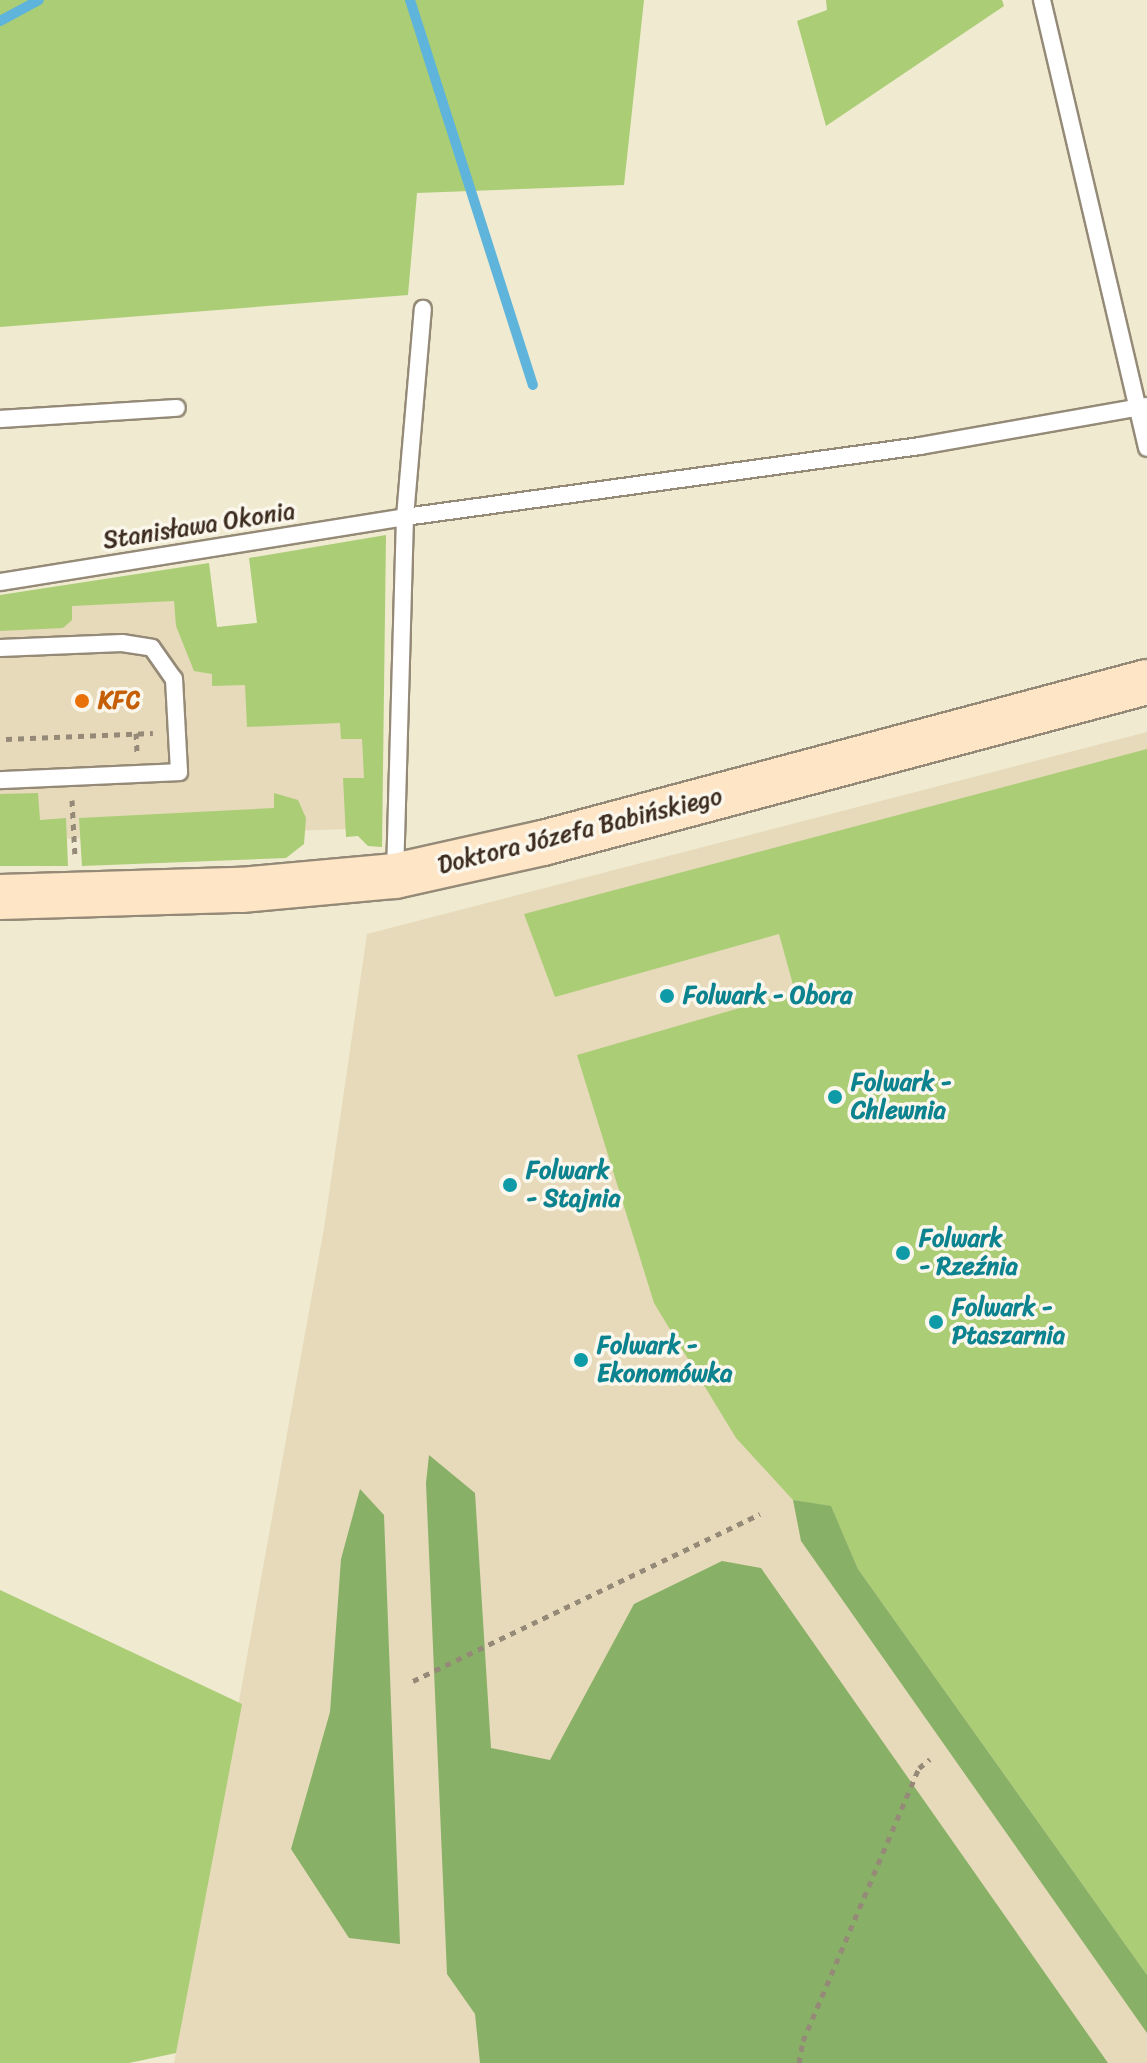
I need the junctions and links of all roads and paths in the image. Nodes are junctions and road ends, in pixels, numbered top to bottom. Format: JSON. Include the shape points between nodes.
{"nodes":[{"id":1,"x":1042,"y":0,"type":"edge"},
{"id":2,"x":423,"y":309,"type":"dead end"},
{"id":3,"x":1144,"y":407,"type":"edge"},
{"id":4,"x":177,"y":408,"type":"dead end"},
{"id":5,"x":0,"y":419,"type":"edge"},
{"id":6,"x":1147,"y":448,"type":"edge"},
{"id":7,"x":405,"y":517,"type":"junction"},
{"id":8,"x":0,"y":582,"type":"edge"},
{"id":9,"x":0,"y":648,"type":"edge"},
{"id":10,"x":1147,"y":682,"type":"edge"},
{"id":11,"x":177,"y":732,"type":"junction"},
{"id":12,"x":6,"y":739,"type":"dead end"},
{"id":13,"x":0,"y":780,"type":"edge"},
{"id":14,"x":72,"y":792,"type":"dead end"},
{"id":15,"x":75,"y":871,"type":"dead end"},
{"id":16,"x":395,"y":876,"type":"junction"},
{"id":17,"x":0,"y":897,"type":"edge"},
{"id":18,"x":760,"y":1514,"type":"dead end"},
{"id":19,"x":413,"y":1681,"type":"dead end"},
{"id":20,"x":930,"y":1759,"type":"dead end"},
{"id":21,"x":799,"y":2063,"type":"edge"}],
"edges":[{"from":1,"to":3,"type":"lane"},
{"from":2,"to":7,"type":"lane"},
{"from":3,"to":6,"type":"lane"},
{"from":3,"to":7,"type":"lane","name":"Stanisława Okonia","via":[[920,446]]},
{"from":4,"to":5,"type":"lane"},
{"from":7,"to":8,"type":"lane","name":"Stanisława Okonia"},
{"from":7,"to":16,"type":"lane"},
{"from":9,"to":11,"type":"lane","via":[[122,643],[152,648],[174,679]]},
{"from":10,"to":16,"type":"street","name":"Doktora Józefa Babińskiego","via":[[543,843]]},
{"from":11,"to":12,"type":"path"},
{"from":11,"to":13,"type":"lane","via":[[179,772]]},
{"from":14,"to":15,"type":"path"},
{"from":16,"to":17,"type":"street","name":"Doktora Józefa Babińskiego","via":[[241,890]]},
{"from":18,"to":19,"type":"path"},
{"from":20,"to":21,"type":"path","via":[[919,1768],[803,2041]]}]}
